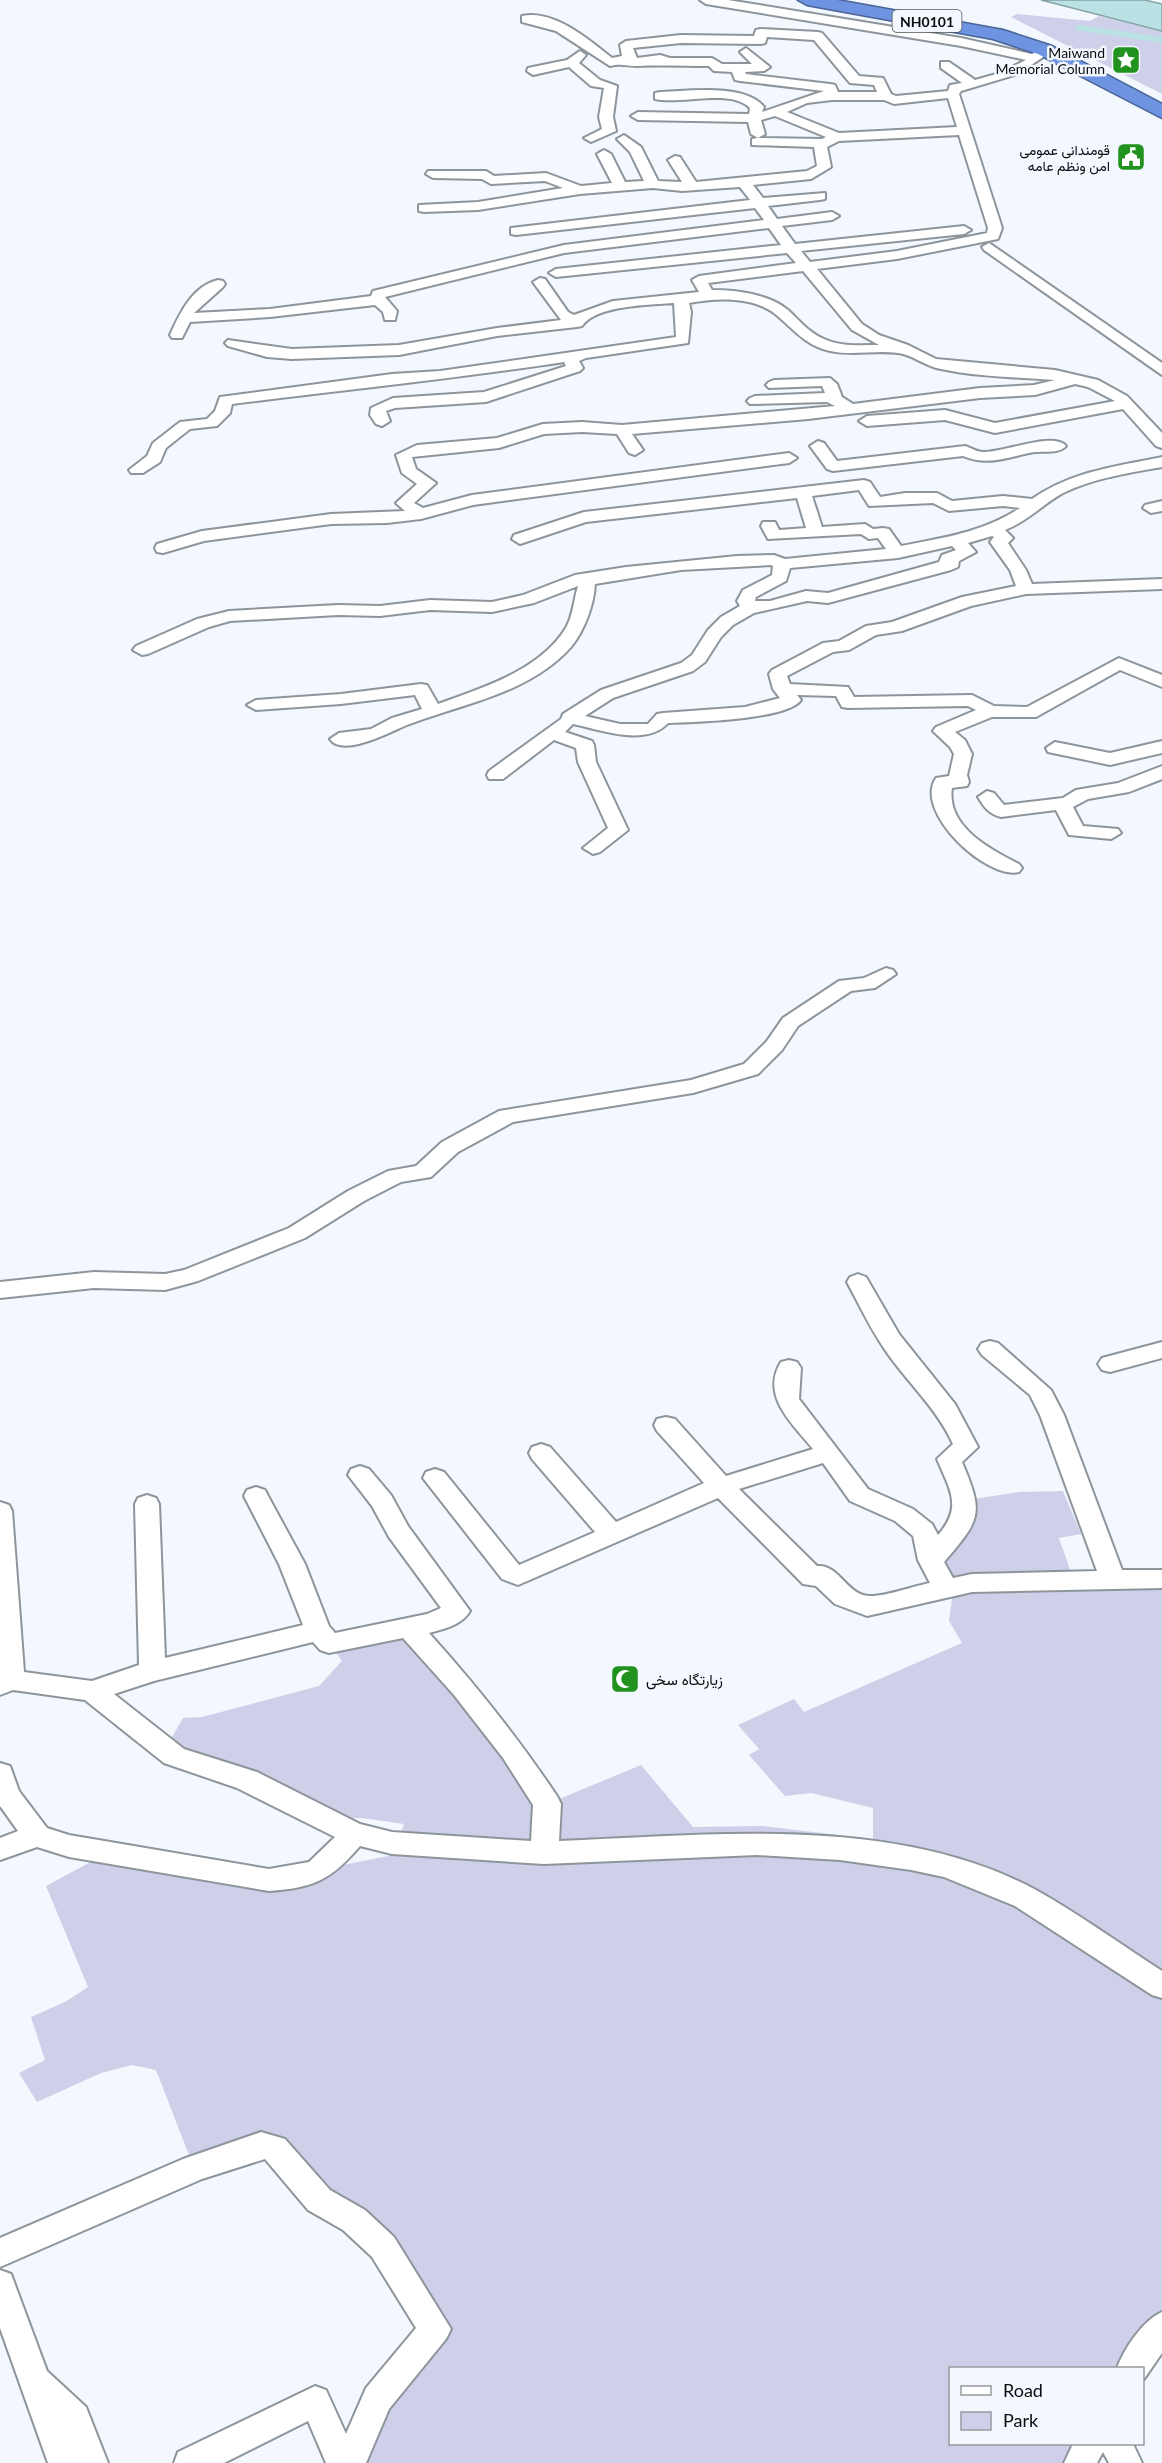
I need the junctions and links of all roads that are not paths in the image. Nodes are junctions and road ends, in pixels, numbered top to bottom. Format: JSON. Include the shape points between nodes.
{"nodes":[{"id":1,"x":706,"y":0,"type":"edge"},
{"id":2,"x":807,"y":0,"type":"edge"},
{"id":3,"x":752,"y":7,"type":"junction"},
{"id":4,"x":903,"y":17,"type":"junction"},
{"id":5,"x":526,"y":19,"type":"dead end"},
{"id":6,"x":789,"y":27,"type":"dead end"},
{"id":7,"x":596,"y":51,"type":"junction"},
{"id":8,"x":746,"y":52,"type":"dead end"},
{"id":9,"x":1040,"y":54,"type":"junction"},
{"id":10,"x":629,"y":58,"type":"junction"},
{"id":11,"x":571,"y":63,"type":"junction"},
{"id":12,"x":945,"y":65,"type":"dead end"},
{"id":13,"x":738,"y":68,"type":"junction"},
{"id":14,"x":533,"y":71,"type":"dead end"},
{"id":15,"x":972,"y":84,"type":"junction"},
{"id":16,"x":954,"y":94,"type":"junction"},
{"id":17,"x":660,"y":96,"type":"dead end"},
{"id":18,"x":832,"y":96,"type":"junction"},
{"id":19,"x":886,"y":96,"type":"junction"},
{"id":20,"x":1162,"y":102,"type":"edge"},
{"id":21,"x":776,"y":112,"type":"junction"},
{"id":22,"x":1162,"y":112,"type":"edge"},
{"id":23,"x":638,"y":116,"type":"dead end"},
{"id":24,"x":754,"y":118,"type":"junction"},
{"id":25,"x":963,"y":131,"type":"junction"},
{"id":26,"x":591,"y":138,"type":"dead end"},
{"id":27,"x":624,"y":139,"type":"dead end"},
{"id":28,"x":831,"y":140,"type":"junction"},
{"id":29,"x":604,"y":154,"type":"dead end"},
{"id":30,"x":675,"y":160,"type":"dead end"},
{"id":31,"x":433,"y":174,"type":"dead end"},
{"id":32,"x":811,"y":175,"type":"junction"},
{"id":33,"x":744,"y":182,"type":"junction"},
{"id":34,"x":653,"y":184,"type":"junction"},
{"id":35,"x":691,"y":185,"type":"junction"},
{"id":36,"x":621,"y":188,"type":"junction"},
{"id":37,"x":580,"y":190,"type":"junction"},
{"id":38,"x":820,"y":196,"type":"junction"},
{"id":39,"x":758,"y":203,"type":"junction"},
{"id":40,"x":424,"y":208,"type":"dead end"},
{"id":41,"x":832,"y":216,"type":"junction"},
{"id":42,"x":774,"y":224,"type":"junction"},
{"id":43,"x":995,"y":228,"type":"junction"},
{"id":44,"x":516,"y":231,"type":"dead end"},
{"id":45,"x":844,"y":241,"type":"junction"},
{"id":46,"x":790,"y":247,"type":"junction"},
{"id":47,"x":989,"y":247,"type":"dead end"},
{"id":48,"x":857,"y":260,"type":"junction"},
{"id":49,"x":809,"y":268,"type":"junction"},
{"id":50,"x":556,"y":273,"type":"dead end"},
{"id":51,"x":540,"y":282,"type":"dead end"},
{"id":52,"x":218,"y":284,"type":"dead end"},
{"id":53,"x":708,"y":295,"type":"junction"},
{"id":54,"x":378,"y":300,"type":"junction"},
{"id":55,"x":681,"y":300,"type":"junction"},
{"id":56,"x":390,"y":317,"type":"dead end"},
{"id":57,"x":183,"y":318,"type":"junction"},
{"id":58,"x":577,"y":324,"type":"junction"},
{"id":59,"x":177,"y":335,"type":"dead end"},
{"id":60,"x":232,"y":343,"type":"dead end"},
{"id":61,"x":903,"y":348,"type":"junction"},
{"id":62,"x":399,"y":350,"type":"junction"},
{"id":63,"x":583,"y":354,"type":"junction"},
{"id":64,"x":1162,"y":370,"type":"edge"},
{"id":65,"x":440,"y":376,"type":"junction"},
{"id":66,"x":1078,"y":378,"type":"junction"},
{"id":67,"x":757,"y":394,"type":"dead end"},
{"id":68,"x":1125,"y":404,"type":"junction"},
{"id":69,"x":852,"y":409,"type":"junction"},
{"id":70,"x":382,"y":421,"type":"dead end"},
{"id":71,"x":1033,"y":421,"type":"junction"},
{"id":72,"x":1162,"y":421,"type":"edge"},
{"id":73,"x":1143,"y":425,"type":"junction"},
{"id":74,"x":622,"y":430,"type":"junction"},
{"id":75,"x":754,"y":432,"type":"dead end"},
{"id":76,"x":1162,"y":443,"type":"edge"},
{"id":77,"x":818,"y":446,"type":"dead end"},
{"id":78,"x":1058,"y":446,"type":"dead end"},
{"id":79,"x":635,"y":450,"type":"dead end"},
{"id":80,"x":1017,"y":452,"type":"junction"},
{"id":81,"x":789,"y":458,"type":"dead end"},
{"id":82,"x":1162,"y":462,"type":"edge"},
{"id":83,"x":137,"y":470,"type":"dead end"},
{"id":84,"x":803,"y":494,"type":"junction"},
{"id":85,"x":1038,"y":505,"type":"junction"},
{"id":86,"x":421,"y":514,"type":"junction"},
{"id":87,"x":769,"y":526,"type":"dead end"},
{"id":88,"x":994,"y":530,"type":"junction"},
{"id":89,"x":816,"y":533,"type":"junction"},
{"id":90,"x":520,"y":539,"type":"dead end"},
{"id":91,"x":955,"y":540,"type":"junction"},
{"id":92,"x":163,"y":548,"type":"dead end"},
{"id":93,"x":898,"y":553,"type":"junction"},
{"id":94,"x":782,"y":564,"type":"junction"},
{"id":95,"x":580,"y":579,"type":"junction"},
{"id":96,"x":1162,"y":584,"type":"edge"},
{"id":97,"x":1026,"y":589,"type":"junction"},
{"id":98,"x":750,"y":608,"type":"junction"},
{"id":99,"x":142,"y":650,"type":"dead end"},
{"id":100,"x":1162,"y":682,"type":"edge"},
{"id":101,"x":782,"y":689,"type":"junction"},
{"id":102,"x":256,"y":705,"type":"dead end"},
{"id":103,"x":990,"y":711,"type":"junction"},
{"id":104,"x":433,"y":712,"type":"junction"},
{"id":105,"x":569,"y":718,"type":"junction"},
{"id":106,"x":554,"y":734,"type":"junction"},
{"id":107,"x":339,"y":740,"type":"dead end"},
{"id":108,"x":1162,"y":747,"type":"edge"},
{"id":109,"x":1055,"y":748,"type":"dead end"},
{"id":110,"x":1162,"y":772,"type":"edge"},
{"id":111,"x":496,"y":776,"type":"dead end"},
{"id":112,"x":987,"y":797,"type":"dead end"},
{"id":113,"x":1062,"y":804,"type":"junction"},
{"id":114,"x":1111,"y":833,"type":"dead end"},
{"id":115,"x":593,"y":848,"type":"dead end"},
{"id":116,"x":1012,"y":868,"type":"dead end"},
{"id":117,"x":886,"y":974,"type":"dead end"},
{"id":118,"x":858,"y":1282,"type":"dead end"},
{"id":119,"x":0,"y":1290,"type":"edge"},
{"id":120,"x":990,"y":1349,"type":"dead end"},
{"id":121,"x":1162,"y":1350,"type":"edge"},
{"id":122,"x":1110,"y":1364,"type":"dead end"},
{"id":123,"x":789,"y":1368,"type":"dead end"},
{"id":124,"x":666,"y":1425,"type":"dead end"},
{"id":125,"x":541,"y":1453,"type":"dead end"},
{"id":126,"x":829,"y":1453,"type":"junction"},
{"id":127,"x":360,"y":1475,"type":"dead end"},
{"id":128,"x":435,"y":1478,"type":"dead end"},
{"id":129,"x":721,"y":1486,"type":"junction"},
{"id":130,"x":256,"y":1496,"type":"dead end"},
{"id":131,"x":147,"y":1504,"type":"dead end"},
{"id":132,"x":0,"y":1511,"type":"edge"},
{"id":133,"x":612,"y":1535,"type":"junction"},
{"id":134,"x":931,"y":1560,"type":"junction"},
{"id":135,"x":1162,"y":1579,"type":"edge"},
{"id":136,"x":1113,"y":1581,"type":"junction"},
{"id":137,"x":945,"y":1588,"type":"junction"},
{"id":138,"x":410,"y":1629,"type":"junction"},
{"id":139,"x":318,"y":1631,"type":"junction"},
{"id":140,"x":152,"y":1671,"type":"junction"},
{"id":141,"x":6,"y":1683,"type":"edge"},
{"id":142,"x":92,"y":1691,"type":"junction"},
{"id":143,"x":0,"y":1774,"type":"edge"},
{"id":144,"x":354,"y":1834,"type":"junction"},
{"id":145,"x":37,"y":1836,"type":"junction"},
{"id":146,"x":0,"y":1849,"type":"edge"},
{"id":147,"x":544,"y":1853,"type":"junction"},
{"id":148,"x":1162,"y":1986,"type":"edge"},
{"id":149,"x":0,"y":2253,"type":"edge"},
{"id":150,"x":0,"y":2284,"type":"edge"},
{"id":151,"x":1162,"y":2326,"type":"edge"},
{"id":152,"x":1134,"y":2367,"type":"edge"},
{"id":153,"x":34,"y":2379,"type":"junction"},
{"id":154,"x":1089,"y":2445,"type":"edge"},
{"id":155,"x":1117,"y":2445,"type":"edge"},
{"id":156,"x":64,"y":2463,"type":"edge"},
{"id":157,"x":92,"y":2463,"type":"edge"},
{"id":158,"x":190,"y":2463,"type":"edge"},
{"id":159,"x":342,"y":2463,"type":"edge"},
{"id":160,"x":350,"y":2463,"type":"edge"},
{"id":161,"x":1080,"y":2463,"type":"edge"},
{"id":162,"x":1126,"y":2463,"type":"edge"}],
"edges":[{"from":1,"to":3,"type":"street"},
{"from":2,"to":4,"type":"highway","number":"NH0101"},
{"from":3,"to":6,"type":"street","via":[[739,17]]},
{"from":3,"to":9,"type":"street"},
{"from":4,"to":9,"type":"highway","number":"NH0101","via":[[979,29]]},
{"from":4,"to":20,"type":"highway","number":"NH0101","via":[[943,16],[968,10],[1067,53]]},
{"from":5,"to":7,"type":"street","via":[[550,22]]},
{"from":7,"to":10,"type":"street","via":[[610,62]]},
{"from":7,"to":11,"type":"street","via":[[577,55]]},
{"from":8,"to":13,"type":"street","via":[[764,67]]},
{"from":9,"to":15,"type":"street","via":[[1008,73]]},
{"from":9,"to":22,"type":"highway","number":"NH0101"},
{"from":10,"to":13,"type":"street","via":[[635,62],[712,62],[720,68]]},
{"from":10,"to":19,"type":"street","via":[[626,45],[760,40],[760,33],[818,36],[855,80],[878,81]]},
{"from":11,"to":14,"type":"street"},
{"from":11,"to":26,"type":"street","via":[[596,83],[610,86],[606,117],[609,131]]},
{"from":12,"to":15,"type":"street"},
{"from":13,"to":18,"type":"street","via":[[740,76],[830,88]]},
{"from":15,"to":16,"type":"street","via":[[955,88]]},
{"from":16,"to":19,"type":"street","via":[[901,102]]},
{"from":16,"to":25,"type":"street"},
{"from":17,"to":24,"type":"street","via":[[739,96],[755,102]]},
{"from":18,"to":19,"type":"street"},
{"from":18,"to":21,"type":"street","via":[[804,100]]},
{"from":21,"to":24,"type":"street"},
{"from":21,"to":28,"type":"street"},
{"from":23,"to":24,"type":"street"},
{"from":24,"to":28,"type":"street","via":[[758,138]]},
{"from":25,"to":28,"type":"street"},
{"from":25,"to":43,"type":"street"},
{"from":27,"to":34,"type":"street","via":[[636,150]]},
{"from":28,"to":32,"type":"street","via":[[819,147],[824,167]]},
{"from":29,"to":36,"type":"street"},
{"from":30,"to":35,"type":"street"},
{"from":31,"to":37,"type":"street","via":[[486,175],[491,180],[546,177]]},
{"from":32,"to":33,"type":"street"},
{"from":32,"to":38,"type":"street"},
{"from":33,"to":35,"type":"street"},
{"from":33,"to":39,"type":"street"},
{"from":34,"to":35,"type":"street"},
{"from":34,"to":36,"type":"street"},
{"from":36,"to":37,"type":"street"},
{"from":37,"to":40,"type":"street","via":[[478,206]]},
{"from":38,"to":39,"type":"street"},
{"from":38,"to":41,"type":"street"},
{"from":39,"to":42,"type":"street"},
{"from":39,"to":44,"type":"street"},
{"from":41,"to":42,"type":"street"},
{"from":41,"to":45,"type":"street"},
{"from":42,"to":46,"type":"street"},
{"from":42,"to":54,"type":"street","via":[[564,249],[383,292],[378,294]]},
{"from":43,"to":45,"type":"street"},
{"from":43,"to":48,"type":"street","via":[[993,236]]},
{"from":45,"to":46,"type":"street"},
{"from":45,"to":48,"type":"street"},
{"from":46,"to":49,"type":"street"},
{"from":46,"to":50,"type":"street"},
{"from":47,"to":64,"type":"street"},
{"from":48,"to":49,"type":"street"},
{"from":49,"to":53,"type":"street","via":[[699,280]]},
{"from":49,"to":61,"type":"street","via":[[858,327],[874,338]]},
{"from":51,"to":58,"type":"street","via":[[563,315]]},
{"from":52,"to":57,"type":"street"},
{"from":53,"to":55,"type":"street"},
{"from":53,"to":61,"type":"street","via":[[769,304],[809,338],[828,345],[849,349]]},
{"from":54,"to":56,"type":"street","via":[[390,311]]},
{"from":54,"to":57,"type":"street","via":[[270,313]]},
{"from":55,"to":58,"type":"street","via":[[614,305],[581,316]]},
{"from":55,"to":63,"type":"street","via":[[682,340]]},
{"from":57,"to":59,"type":"street"},
{"from":58,"to":62,"type":"street","via":[[497,332]]},
{"from":60,"to":62,"type":"street","via":[[292,354]]},
{"from":61,"to":66,"type":"street","via":[[931,363],[951,367]]},
{"from":62,"to":65,"type":"street","via":[[420,356]]},
{"from":63,"to":65,"type":"street"},
{"from":63,"to":70,"type":"street","via":[[570,359],[575,368],[486,397],[393,403],[379,408]]},
{"from":65,"to":83,"type":"street","via":[[225,400],[222,413],[211,423],[186,425],[159,446],[154,459]]},
{"from":66,"to":68,"type":"street","via":[[1110,390]]},
{"from":66,"to":69,"type":"street","via":[[1035,390]]},
{"from":67,"to":69,"type":"street","via":[[834,397]]},
{"from":68,"to":71,"type":"street"},
{"from":68,"to":73,"type":"street"},
{"from":69,"to":74,"type":"street"},
{"from":71,"to":75,"type":"street","via":[[995,428],[945,415]]},
{"from":71,"to":80,"type":"street","via":[[1011,439]]},
{"from":72,"to":73,"type":"street"},
{"from":73,"to":76,"type":"street"},
{"from":74,"to":79,"type":"street"},
{"from":74,"to":86,"type":"street","via":[[543,429],[499,444],[407,452],[406,471],[428,483],[404,503]]},
{"from":77,"to":80,"type":"street","via":[[833,466],[965,451],[979,457]]},
{"from":78,"to":80,"type":"street"},
{"from":81,"to":86,"type":"street","via":[[472,500]]},
{"from":82,"to":85,"type":"street","via":[[1085,477],[1055,491]]},
{"from":84,"to":85,"type":"street","via":[[864,485],[875,503],[937,498],[949,506],[1003,501]]},
{"from":84,"to":89,"type":"street"},
{"from":84,"to":90,"type":"street","via":[[614,507]]},
{"from":85,"to":88,"type":"street"},
{"from":86,"to":92,"type":"street","via":[[277,525],[202,536]]},
{"from":87,"to":89,"type":"street","via":[[774,535]]},
{"from":88,"to":91,"type":"street"},
{"from":88,"to":97,"type":"street","via":[[1005,538],[998,542]]},
{"from":89,"to":93,"type":"street","via":[[865,529],[869,534],[883,532]]},
{"from":91,"to":93,"type":"street"},
{"from":91,"to":98,"type":"street","via":[[968,552],[948,559],[952,563],[945,566],[828,598],[806,596]]},
{"from":93,"to":94,"type":"street"},
{"from":94,"to":95,"type":"street","via":[[774,560],[722,561]]},
{"from":94,"to":98,"type":"street","via":[[780,577],[750,594],[746,601]]},
{"from":95,"to":99,"type":"street","via":[[528,599],[492,607],[430,605],[380,611],[229,616]]},
{"from":95,"to":104,"type":"street","via":[[586,585],[576,625],[560,651],[501,687]]},
{"from":96,"to":97,"type":"street"},
{"from":97,"to":101,"type":"street","via":[[937,610],[911,623],[872,630],[843,646],[829,647],[778,674]]},
{"from":98,"to":105,"type":"street","via":[[727,621],[699,658],[687,667],[607,694]]},
{"from":100,"to":103,"type":"street","via":[[1119,663],[1030,713]]},
{"from":101,"to":103,"type":"street","via":[[842,691],[848,703],[972,700]]},
{"from":101,"to":105,"type":"street","via":[[792,700],[774,708],[663,718],[653,729],[620,729]]},
{"from":102,"to":104,"type":"street","via":[[421,689]]},
{"from":103,"to":116,"type":"street","via":[[942,731],[963,753],[960,782],[943,782],[939,804],[962,834],[991,858]]},
{"from":104,"to":107,"type":"street","via":[[398,722],[369,738]]},
{"from":105,"to":106,"type":"street"},
{"from":106,"to":111,"type":"street"},
{"from":106,"to":115,"type":"street","via":[[585,745],[587,762],[618,830]]},
{"from":108,"to":109,"type":"street","via":[[1110,759]]},
{"from":110,"to":113,"type":"street","via":[[1122,788],[1083,794]]},
{"from":112,"to":113,"type":"street","via":[[1001,811]]},
{"from":113,"to":114,"type":"street","via":[[1076,831]]},
{"from":117,"to":119,"type":"street","via":[[868,984],[846,985],[790,1022],[775,1045],[751,1069],[693,1086],[507,1116],[450,1147],[423,1172],[396,1176],[297,1233],[190,1276],[165,1282],[94,1280]]},
{"from":118,"to":134,"type":"street","via":[[901,1355],[934,1392],[966,1447],[949,1459],[967,1502],[965,1521]]},
{"from":120,"to":136,"type":"street","via":[[1044,1398]]},
{"from":121,"to":122,"type":"street"},
{"from":123,"to":126,"type":"street","via":[[788,1402]]},
{"from":124,"to":129,"type":"street"},
{"from":125,"to":133,"type":"street"},
{"from":126,"to":129,"type":"street"},
{"from":126,"to":134,"type":"street","via":[[859,1495],[904,1515],[923,1530]]},
{"from":127,"to":138,"type":"street","via":[[457,1611],[441,1621]]},
{"from":128,"to":133,"type":"street","via":[[518,1576]]},
{"from":129,"to":133,"type":"street"},
{"from":129,"to":137,"type":"street","via":[[812,1577],[820,1575],[844,1597],[867,1606]]},
{"from":130,"to":139,"type":"street","via":[[292,1564]]},
{"from":131,"to":140,"type":"street"},
{"from":132,"to":141,"type":"street"},
{"from":134,"to":137,"type":"street"},
{"from":135,"to":136,"type":"street"},
{"from":136,"to":137,"type":"street","via":[[972,1583]]},
{"from":138,"to":139,"type":"street","via":[[378,1632],[340,1643],[329,1643]]},
{"from":138,"to":147,"type":"street","via":[[463,1688],[548,1804]]},
{"from":139,"to":140,"type":"street"},
{"from":140,"to":142,"type":"street"},
{"from":141,"to":142,"type":"street"},
{"from":142,"to":144,"type":"street","via":[[174,1755],[247,1780]]},
{"from":143,"to":145,"type":"street","via":[[7,1795]]},
{"from":144,"to":145,"type":"street","via":[[323,1870],[296,1879],[269,1880],[69,1846]]},
{"from":144,"to":147,"type":"street","via":[[392,1843]]},
{"from":145,"to":146,"type":"street"},
{"from":147,"to":148,"type":"street","via":[[757,1844],[840,1849],[938,1864],[1025,1898]]},
{"from":149,"to":160,"type":"street","via":[[194,2168],[261,2145],[274,2148],[319,2200],[354,2220],[383,2247],[435,2328],[377,2399]]},
{"from":150,"to":153,"type":"street"},
{"from":151,"to":152,"type":"street"},
{"from":153,"to":156,"type":"street"},
{"from":153,"to":157,"type":"street","via":[[75,2418]]},
{"from":154,"to":161,"type":"street"},
{"from":155,"to":162,"type":"street"},
{"from":158,"to":159,"type":"street","via":[[315,2402]]}]}
